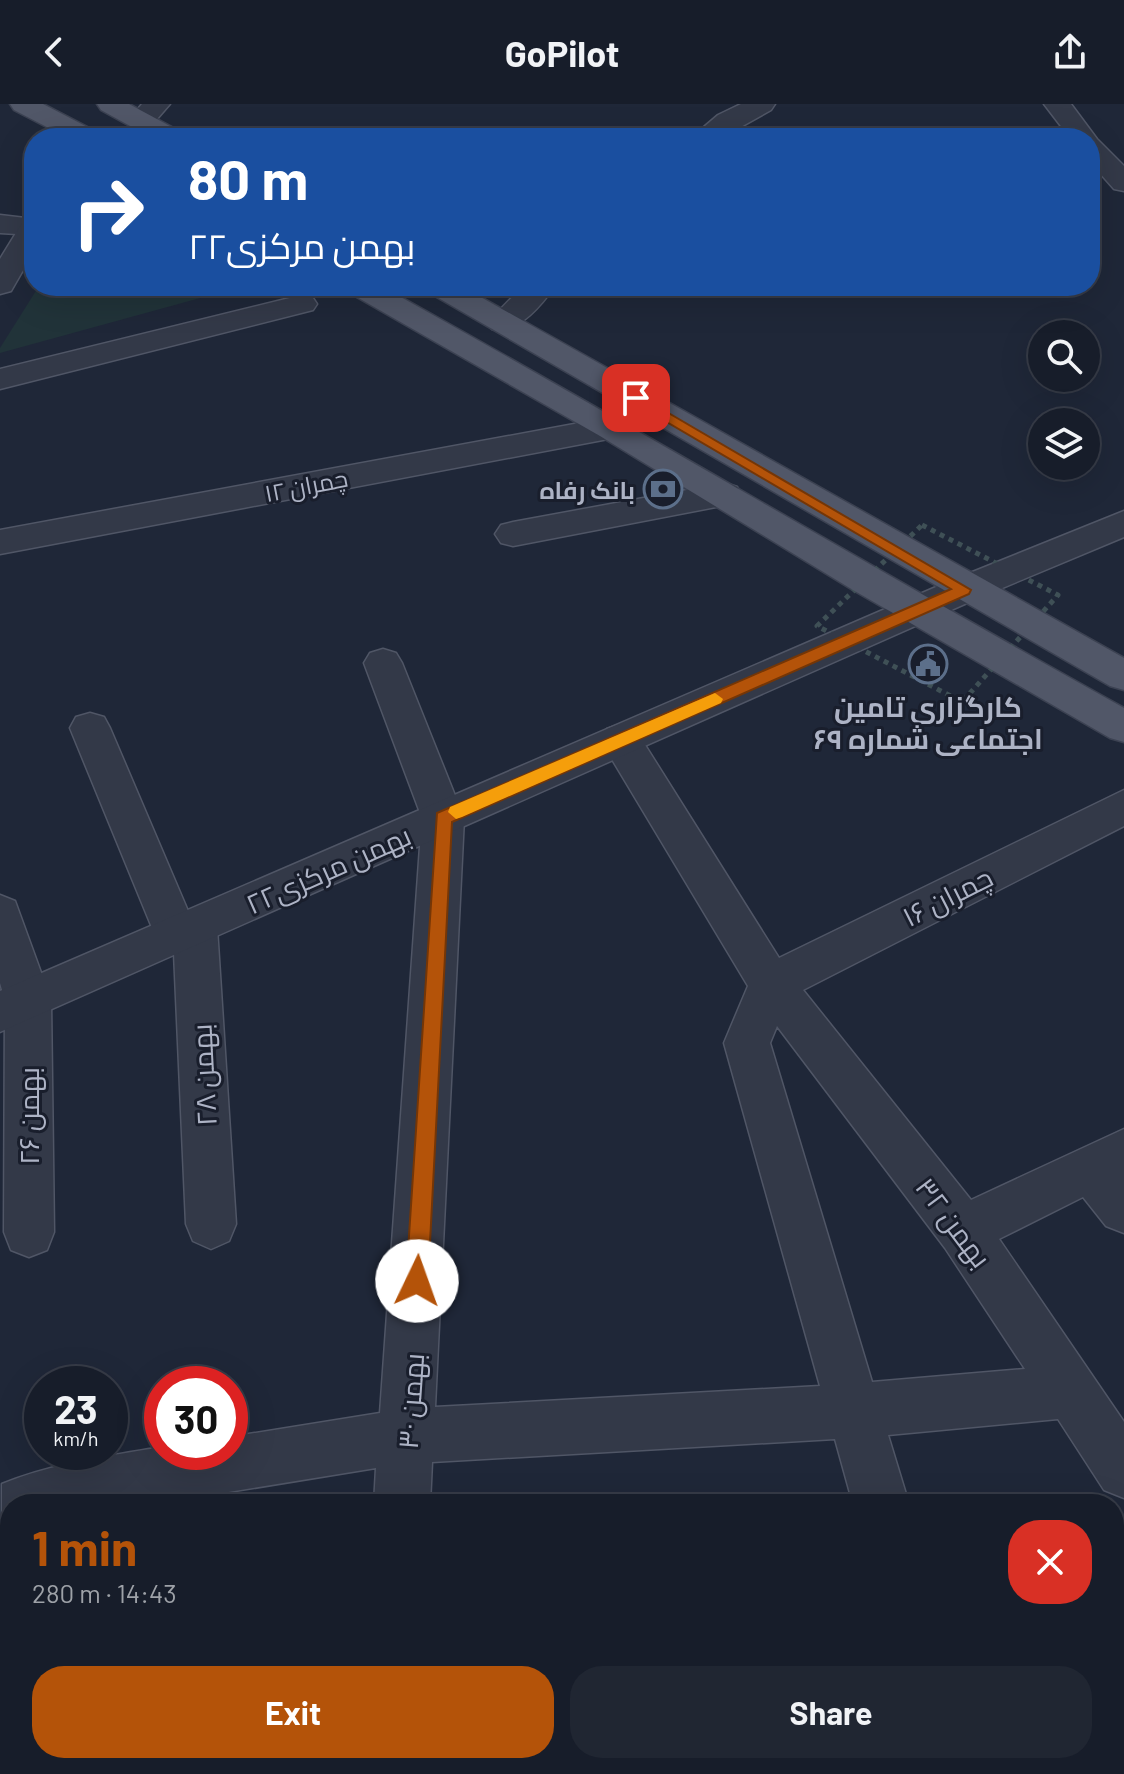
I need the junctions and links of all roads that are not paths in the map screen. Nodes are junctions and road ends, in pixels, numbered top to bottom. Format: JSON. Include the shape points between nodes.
{"nodes":[{"id":1,"x":23,"y":104,"type":"edge"},
{"id":2,"x":110,"y":104,"type":"edge"},
{"id":3,"x":762,"y":104,"type":"edge"},
{"id":4,"x":1057,"y":104,"type":"edge"},
{"id":5,"x":149,"y":113,"type":"edge"},
{"id":6,"x":69,"y":128,"type":"edge"},
{"id":7,"x":163,"y":128,"type":"edge"},
{"id":8,"x":718,"y":128,"type":"edge"},
{"id":9,"x":1076,"y":128,"type":"edge"},
{"id":10,"x":1100,"y":155,"type":"edge"},
{"id":11,"x":1119,"y":173,"type":"edge"},
{"id":12,"x":0,"y":224,"type":"edge"},
{"id":13,"x":22,"y":241,"type":"edge"},
{"id":14,"x":0,"y":285,"type":"edge"},
{"id":15,"x":377,"y":296,"type":"edge"},
{"id":16,"x":457,"y":296,"type":"edge"},
{"id":17,"x":530,"y":296,"type":"edge"},
{"id":18,"x":302,"y":304,"type":"dead end"},
{"id":19,"x":503,"y":322,"type":"junction"},
{"id":20,"x":0,"y":379,"type":"edge"},
{"id":21,"x":612,"y":428,"type":"junction"},
{"id":22,"x":725,"y":495,"type":"junction"},
{"id":23,"x":1124,"y":523,"type":"edge"},
{"id":24,"x":513,"y":534,"type":"dead end"},
{"id":25,"x":0,"y":542,"type":"edge"},
{"id":26,"x":963,"y":590,"type":"junction"},
{"id":27,"x":917,"y":610,"type":"junction"},
{"id":28,"x":383,"y":663,"type":"dead end"},
{"id":29,"x":1124,"y":676,"type":"edge"},
{"id":30,"x":1124,"y":727,"type":"edge"},
{"id":31,"x":90,"y":728,"type":"dead end"},
{"id":32,"x":621,"y":740,"type":"junction"},
{"id":33,"x":1124,"y":807,"type":"edge"},
{"id":34,"x":443,"y":818,"type":"junction"},
{"id":35,"x":0,"y":914,"type":"edge"},
{"id":36,"x":186,"y":931,"type":"junction"},
{"id":37,"x":771,"y":984,"type":"junction"},
{"id":38,"x":14,"y":1006,"type":"edge"},
{"id":39,"x":1107,"y":1160,"type":"edge"},
{"id":40,"x":1124,"y":1209,"type":"edge"},
{"id":41,"x":211,"y":1224,"type":"dead end"},
{"id":42,"x":963,"y":1230,"type":"junction"},
{"id":43,"x":29,"y":1232,"type":"dead end"},
{"id":44,"x":1073,"y":1391,"type":"junction"},
{"id":45,"x":853,"y":1411,"type":"junction"},
{"id":46,"x":408,"y":1436,"type":"junction"},
{"id":47,"x":1124,"y":1470,"type":"edge"},
{"id":48,"x":98,"y":1494,"type":"edge"},
{"id":49,"x":403,"y":1494,"type":"edge"},
{"id":50,"x":878,"y":1494,"type":"edge"}],
"edges":[{"from":1,"to":6,"type":"main road"},
{"from":2,"to":5,"type":"main road"},
{"from":3,"to":8,"type":"street"},
{"from":4,"to":9,"type":"street"},
{"from":5,"to":7,"type":"main road"},
{"from":10,"to":11,"type":"street"},
{"from":12,"to":13,"type":"street"},
{"from":13,"to":14,"type":"street"},
{"from":15,"to":21,"type":"main road"},
{"from":16,"to":19,"type":"main road"},
{"from":17,"to":19,"type":"street"},
{"from":18,"to":20,"type":"street"},
{"from":19,"to":26,"type":"main road"},
{"from":21,"to":22,"type":"main road"},
{"from":21,"to":25,"type":"street","name":"چمران ۱۲"},
{"from":22,"to":24,"type":"street"},
{"from":22,"to":27,"type":"main road"},
{"from":23,"to":26,"type":"street","name":"۲۲بهمن مرکزی"},
{"from":26,"to":27,"type":"street","name":"۲۲بهمن مرکزی"},
{"from":26,"to":29,"type":"main road"},
{"from":27,"to":30,"type":"main road"},
{"from":27,"to":32,"type":"street","name":"۲۲بهمن مرکزی"},
{"from":28,"to":34,"type":"street"},
{"from":31,"to":36,"type":"street","name":"بهمن ۲۸"},
{"from":32,"to":34,"type":"street","name":"۲۲بهمن مرکزی"},
{"from":32,"to":37,"type":"street","name":"بهمن ۳۲"},
{"from":33,"to":37,"type":"street","name":"چمران ۱۶"},
{"from":34,"to":36,"type":"street","name":"۲۲بهمن مرکزی"},
{"from":34,"to":46,"type":"street","name":"بهمن ۳۰"},
{"from":35,"to":38,"type":"street","name":"بهمن ۲۶"},
{"from":36,"to":38,"type":"street","name":"۲۲بهمن مرکزی"},
{"from":36,"to":41,"type":"street","name":"بهمن ۲۸"},
{"from":37,"to":42,"type":"street","name":"بهمن ۳۲"},
{"from":37,"to":45,"type":"street","via":[[747,1043]]},
{"from":38,"to":43,"type":"street","name":"بهمن ۲۶"},
{"from":39,"to":40,"type":"street"},
{"from":39,"to":42,"type":"street"},
{"from":42,"to":44,"type":"street","name":"بهمن ۳۲"},
{"from":44,"to":45,"type":"street"},
{"from":44,"to":47,"type":"street","name":"بهمن ۳۲"},
{"from":45,"to":46,"type":"street"},
{"from":45,"to":50,"type":"street"},
{"from":46,"to":48,"type":"street"},
{"from":46,"to":49,"type":"street","name":"بهمن ۳۰"}]}
